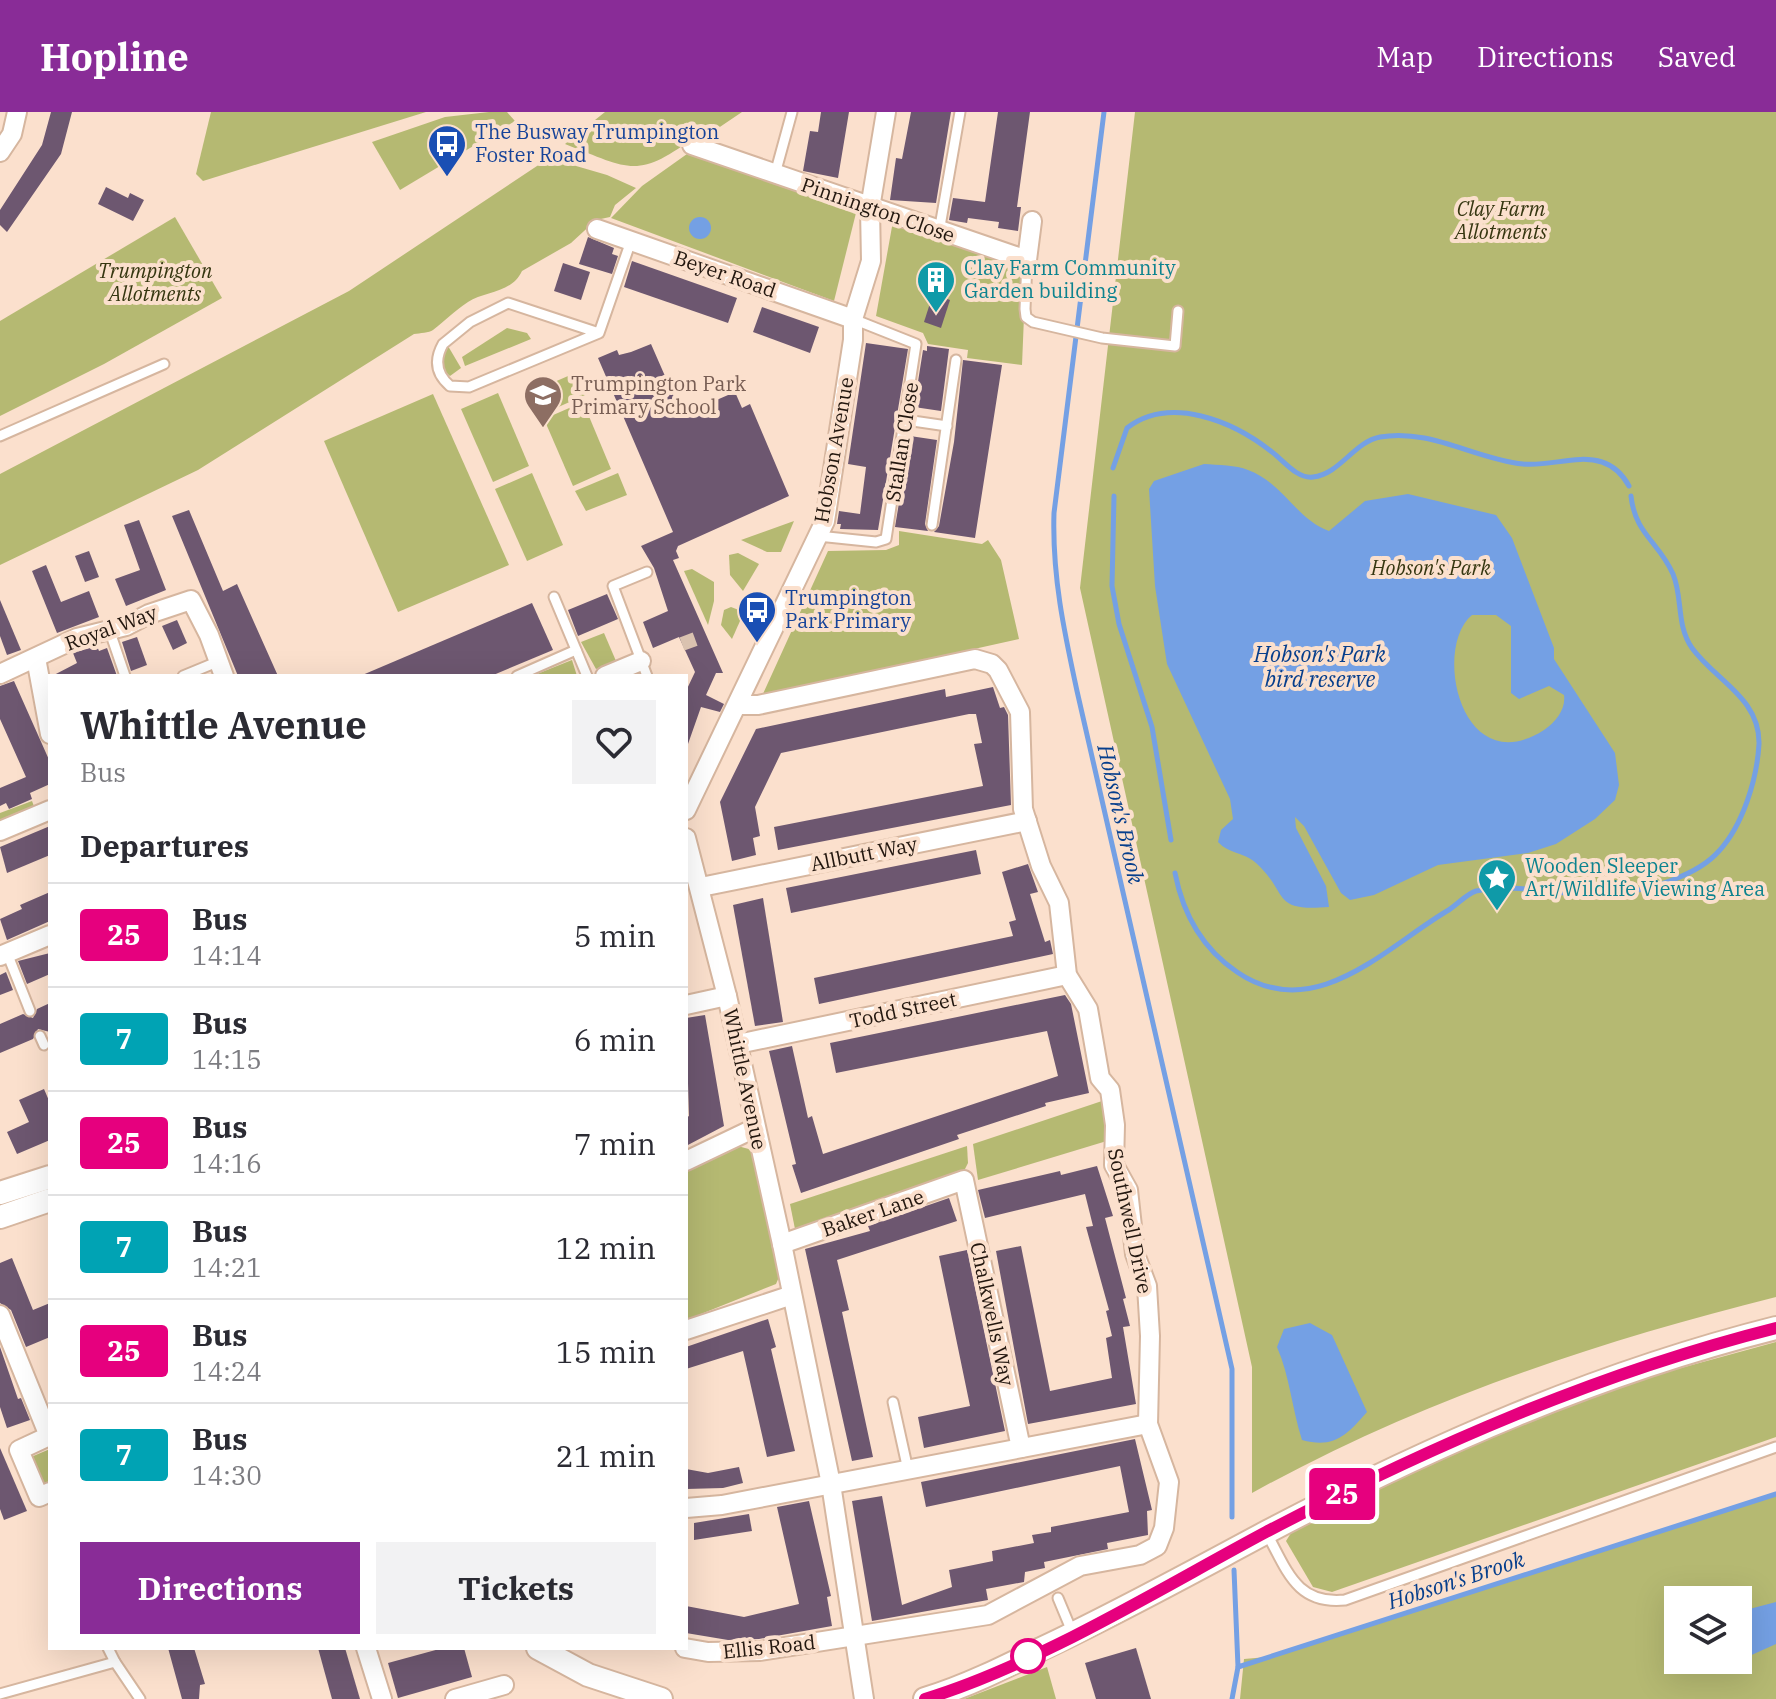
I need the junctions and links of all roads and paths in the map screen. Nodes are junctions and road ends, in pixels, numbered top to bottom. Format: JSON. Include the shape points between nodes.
{"nodes":[{"id":1,"x":17,"y":112,"type":"edge"},
{"id":2,"x":792,"y":112,"type":"edge"},
{"id":3,"x":886,"y":112,"type":"edge"},
{"id":4,"x":960,"y":112,"type":"edge"},
{"id":5,"x":692,"y":145,"type":"dead end"},
{"id":6,"x":0,"y":152,"type":"edge"},
{"id":7,"x":775,"y":174,"type":"junction"},
{"id":8,"x":870,"y":208,"type":"junction"},
{"id":9,"x":1032,"y":221,"type":"dead end"},
{"id":10,"x":597,"y":229,"type":"dead end"},
{"id":11,"x":939,"y":232,"type":"junction"},
{"id":12,"x":631,"y":241,"type":"junction"},
{"id":13,"x":1027,"y":260,"type":"junction"},
{"id":14,"x":1178,"y":311,"type":"dead end"},
{"id":15,"x":853,"y":319,"type":"junction"},
{"id":16,"x":599,"y":333,"type":"junction"},
{"id":17,"x":956,"y":360,"type":"dead end"},
{"id":18,"x":164,"y":364,"type":"dead end"},
{"id":19,"x":906,"y":420,"type":"junction"},
{"id":20,"x":947,"y":426,"type":"junction"},
{"id":21,"x":0,"y":436,"type":"edge"},
{"id":22,"x":932,"y":525,"type":"dead end"},
{"id":23,"x":818,"y":536,"type":"junction"},
{"id":24,"x":647,"y":572,"type":"dead end"},
{"id":25,"x":554,"y":597,"type":"dead end"},
{"id":26,"x":109,"y":629,"type":"junction"},
{"id":27,"x":576,"y":650,"type":"junction"},
{"id":28,"x":36,"y":658,"type":"junction"},
{"id":29,"x":644,"y":668,"type":"edge"},
{"id":30,"x":221,"y":669,"type":"edge"},
{"id":31,"x":0,"y":674,"type":"edge"},
{"id":32,"x":124,"y":674,"type":"edge"},
{"id":33,"x":194,"y":674,"type":"edge"},
{"id":34,"x":522,"y":674,"type":"edge"},
{"id":35,"x":586,"y":674,"type":"edge"},
{"id":36,"x":615,"y":674,"type":"edge"},
{"id":37,"x":738,"y":705,"type":"junction"},
{"id":38,"x":48,"y":723,"type":"edge"},
{"id":39,"x":688,"y":806,"type":"edge"},
{"id":40,"x":48,"y":811,"type":"edge"},
{"id":41,"x":1027,"y":821,"type":"junction"},
{"id":42,"x":0,"y":831,"type":"edge"},
{"id":43,"x":688,"y":845,"type":"edge"},
{"id":44,"x":701,"y":887,"type":"junction"},
{"id":45,"x":48,"y":936,"type":"edge"},
{"id":46,"x":3,"y":954,"type":"edge"},
{"id":47,"x":1067,"y":975,"type":"junction"},
{"id":48,"x":727,"y":996,"type":"junction"},
{"id":49,"x":688,"y":1005,"type":"edge"},
{"id":50,"x":30,"y":1011,"type":"dead end"},
{"id":51,"x":738,"y":1044,"type":"junction"},
{"id":52,"x":755,"y":1128,"type":"junction"},
{"id":53,"x":688,"y":1160,"type":"edge"},
{"id":54,"x":48,"y":1178,"type":"edge"},
{"id":55,"x":964,"y":1180,"type":"joint"},
{"id":56,"x":0,"y":1193,"type":"edge"},
{"id":57,"x":48,"y":1201,"type":"edge"},
{"id":58,"x":0,"y":1217,"type":"edge"},
{"id":59,"x":782,"y":1244,"type":"junction"},
{"id":60,"x":792,"y":1295,"type":"junction"},
{"id":61,"x":0,"y":1315,"type":"edge"},
{"id":62,"x":1776,"y":1328,"type":"edge"},
{"id":63,"x":688,"y":1329,"type":"edge"},
{"id":64,"x":893,"y":1402,"type":"dead end"},
{"id":65,"x":1148,"y":1424,"type":"junction"},
{"id":66,"x":48,"y":1434,"type":"edge"},
{"id":67,"x":48,"y":1436,"type":"edge"},
{"id":68,"x":1776,"y":1447,"type":"edge"},
{"id":69,"x":1021,"y":1448,"type":"junction"},
{"id":70,"x":908,"y":1470,"type":"junction"},
{"id":71,"x":831,"y":1484,"type":"junction"},
{"id":72,"x":48,"y":1493,"type":"edge"},
{"id":73,"x":688,"y":1508,"type":"edge"},
{"id":74,"x":1266,"y":1532,"type":"junction"},
{"id":75,"x":1058,"y":1598,"type":"dead end"},
{"id":76,"x":1073,"y":1634,"type":"junction"},
{"id":77,"x":854,"y":1637,"type":"junction"},
{"id":78,"x":688,"y":1649,"type":"edge"},
{"id":79,"x":109,"y":1650,"type":"edge"},
{"id":80,"x":367,"y":1650,"type":"edge"},
{"id":81,"x":541,"y":1650,"type":"edge"},
{"id":82,"x":115,"y":1662,"type":"junction"},
{"id":83,"x":504,"y":1685,"type":"dead end"},
{"id":84,"x":609,"y":1692,"type":"edge"},
{"id":85,"x":0,"y":1694,"type":"edge"},
{"id":86,"x":140,"y":1699,"type":"edge"},
{"id":87,"x":382,"y":1699,"type":"edge"},
{"id":88,"x":455,"y":1699,"type":"edge"},
{"id":89,"x":661,"y":1699,"type":"edge"},
{"id":90,"x":864,"y":1699,"type":"edge"},
{"id":91,"x":925,"y":1699,"type":"edge"}],
"edges":[{"from":1,"to":6,"type":"street","via":[[12,134]]},
{"from":2,"to":7,"type":"lane"},
{"from":3,"to":8,"type":"street","name":"Hobson Avenue"},
{"from":4,"to":11,"type":"lane"},
{"from":5,"to":7,"type":"street","name":"Pinnington Close"},
{"from":7,"to":8,"type":"street","name":"Pinnington Close"},
{"from":8,"to":11,"type":"street","name":"Pinnington Close"},
{"from":8,"to":15,"type":"street","name":"Hobson Avenue","via":[[871,261]]},
{"from":9,"to":13,"type":"street"},
{"from":10,"to":12,"type":"street","name":"Beyer Road"},
{"from":11,"to":13,"type":"street","name":"Pinnington Close"},
{"from":12,"to":15,"type":"street","name":"Beyer Road"},
{"from":12,"to":16,"type":"lane"},
{"from":13,"to":14,"type":"lane","via":[[1026,317],[1056,330],[1175,346]]},
{"from":15,"to":19,"type":"lane","name":"Stallan Close","via":[[916,344]]},
{"from":15,"to":23,"type":"street","name":"Hobson Avenue","via":[[825,521]]},
{"from":16,"to":16,"type":"lane","via":[[520,305],[502,304],[443,344],[438,368],[450,386],[469,387]]},
{"from":17,"to":20,"type":"lane"},
{"from":18,"to":21,"type":"lane"},
{"from":19,"to":20,"type":"lane"},
{"from":19,"to":23,"type":"lane","name":"Stallan Close","via":[[886,539]]},
{"from":20,"to":22,"type":"lane"},
{"from":23,"to":37,"type":"street","name":"Hobson Avenue"},
{"from":24,"to":29,"type":"lane","via":[[613,586]]},
{"from":25,"to":27,"type":"lane"},
{"from":26,"to":28,"type":"street","name":"Royal Way"},
{"from":26,"to":30,"type":"street","name":"Royal Way","via":[[191,600]]},
{"from":26,"to":32,"type":"lane"},
{"from":27,"to":34,"type":"lane"},
{"from":27,"to":35,"type":"lane"},
{"from":28,"to":31,"type":"street","name":"Royal Way"},
{"from":28,"to":38,"type":"street"},
{"from":29,"to":36,"type":"street"},
{"from":30,"to":33,"type":"lane"},
{"from":37,"to":39,"type":"street","name":"Hobson Avenue"},
{"from":37,"to":41,"type":"street","name":"Southwell Drive","via":[[975,659],[992,664],[1020,712]]},
{"from":40,"to":42,"type":"street"},
{"from":41,"to":44,"type":"street","name":"Allbutt Way"},
{"from":41,"to":47,"type":"street","name":"Southwell Drive","via":[[1059,903]]},
{"from":43,"to":44,"type":"street","name":"Whittle Avenue"},
{"from":44,"to":48,"type":"street","name":"Whittle Avenue"},
{"from":45,"to":46,"type":"street"},
{"from":46,"to":50,"type":"lane"},
{"from":47,"to":51,"type":"street","name":"Todd Street"},
{"from":47,"to":65,"type":"street","name":"Southwell Drive","via":[[1088,1009],[1100,1078],[1110,1090],[1114,1165],[1128,1190],[1135,1254],[1147,1286]]},
{"from":48,"to":49,"type":"street"},
{"from":48,"to":51,"type":"street","name":"Whittle Avenue"},
{"from":51,"to":52,"type":"street","name":"Whittle Avenue"},
{"from":52,"to":53,"type":"street"},
{"from":52,"to":59,"type":"street","name":"Whittle Avenue"},
{"from":54,"to":56,"type":"street"},
{"from":55,"to":59,"type":"street","name":"Baker Lane"},
{"from":55,"to":69,"type":"street","name":"Chalkwells Way"},
{"from":57,"to":58,"type":"street"},
{"from":59,"to":60,"type":"street","name":"Whittle Avenue"},
{"from":60,"to":63,"type":"street"},
{"from":60,"to":71,"type":"street","name":"Whittle Avenue"},
{"from":61,"to":66,"type":"street"},
{"from":62,"to":74,"type":"street","via":[[1677,1356],[1484,1427]]},
{"from":64,"to":70,"type":"lane"},
{"from":65,"to":69,"type":"street"},
{"from":65,"to":77,"type":"street","name":"Southwell Drive","via":[[1169,1482],[1157,1546],[1140,1555],[1080,1566],[988,1615]]},
{"from":67,"to":72,"type":"street","via":[[19,1450],[39,1497]]},
{"from":68,"to":74,"type":"lane","via":[[1345,1600],[1310,1598]]},
{"from":69,"to":70,"type":"street"},
{"from":70,"to":71,"type":"street"},
{"from":71,"to":73,"type":"street"},
{"from":71,"to":77,"type":"street","name":"Whittle Avenue"},
{"from":74,"to":76,"type":"street"},
{"from":75,"to":76,"type":"lane"},
{"from":76,"to":91,"type":"street"},
{"from":77,"to":78,"type":"street","name":"Ellis Road","via":[[760,1651]]},
{"from":77,"to":90,"type":"street","name":"Whittle Avenue"},
{"from":79,"to":82,"type":"lane"},
{"from":80,"to":87,"type":"street"},
{"from":81,"to":84,"type":"street"},
{"from":82,"to":85,"type":"lane"},
{"from":82,"to":86,"type":"lane"},
{"from":83,"to":88,"type":"street"},
{"from":84,"to":89,"type":"street"}]}
